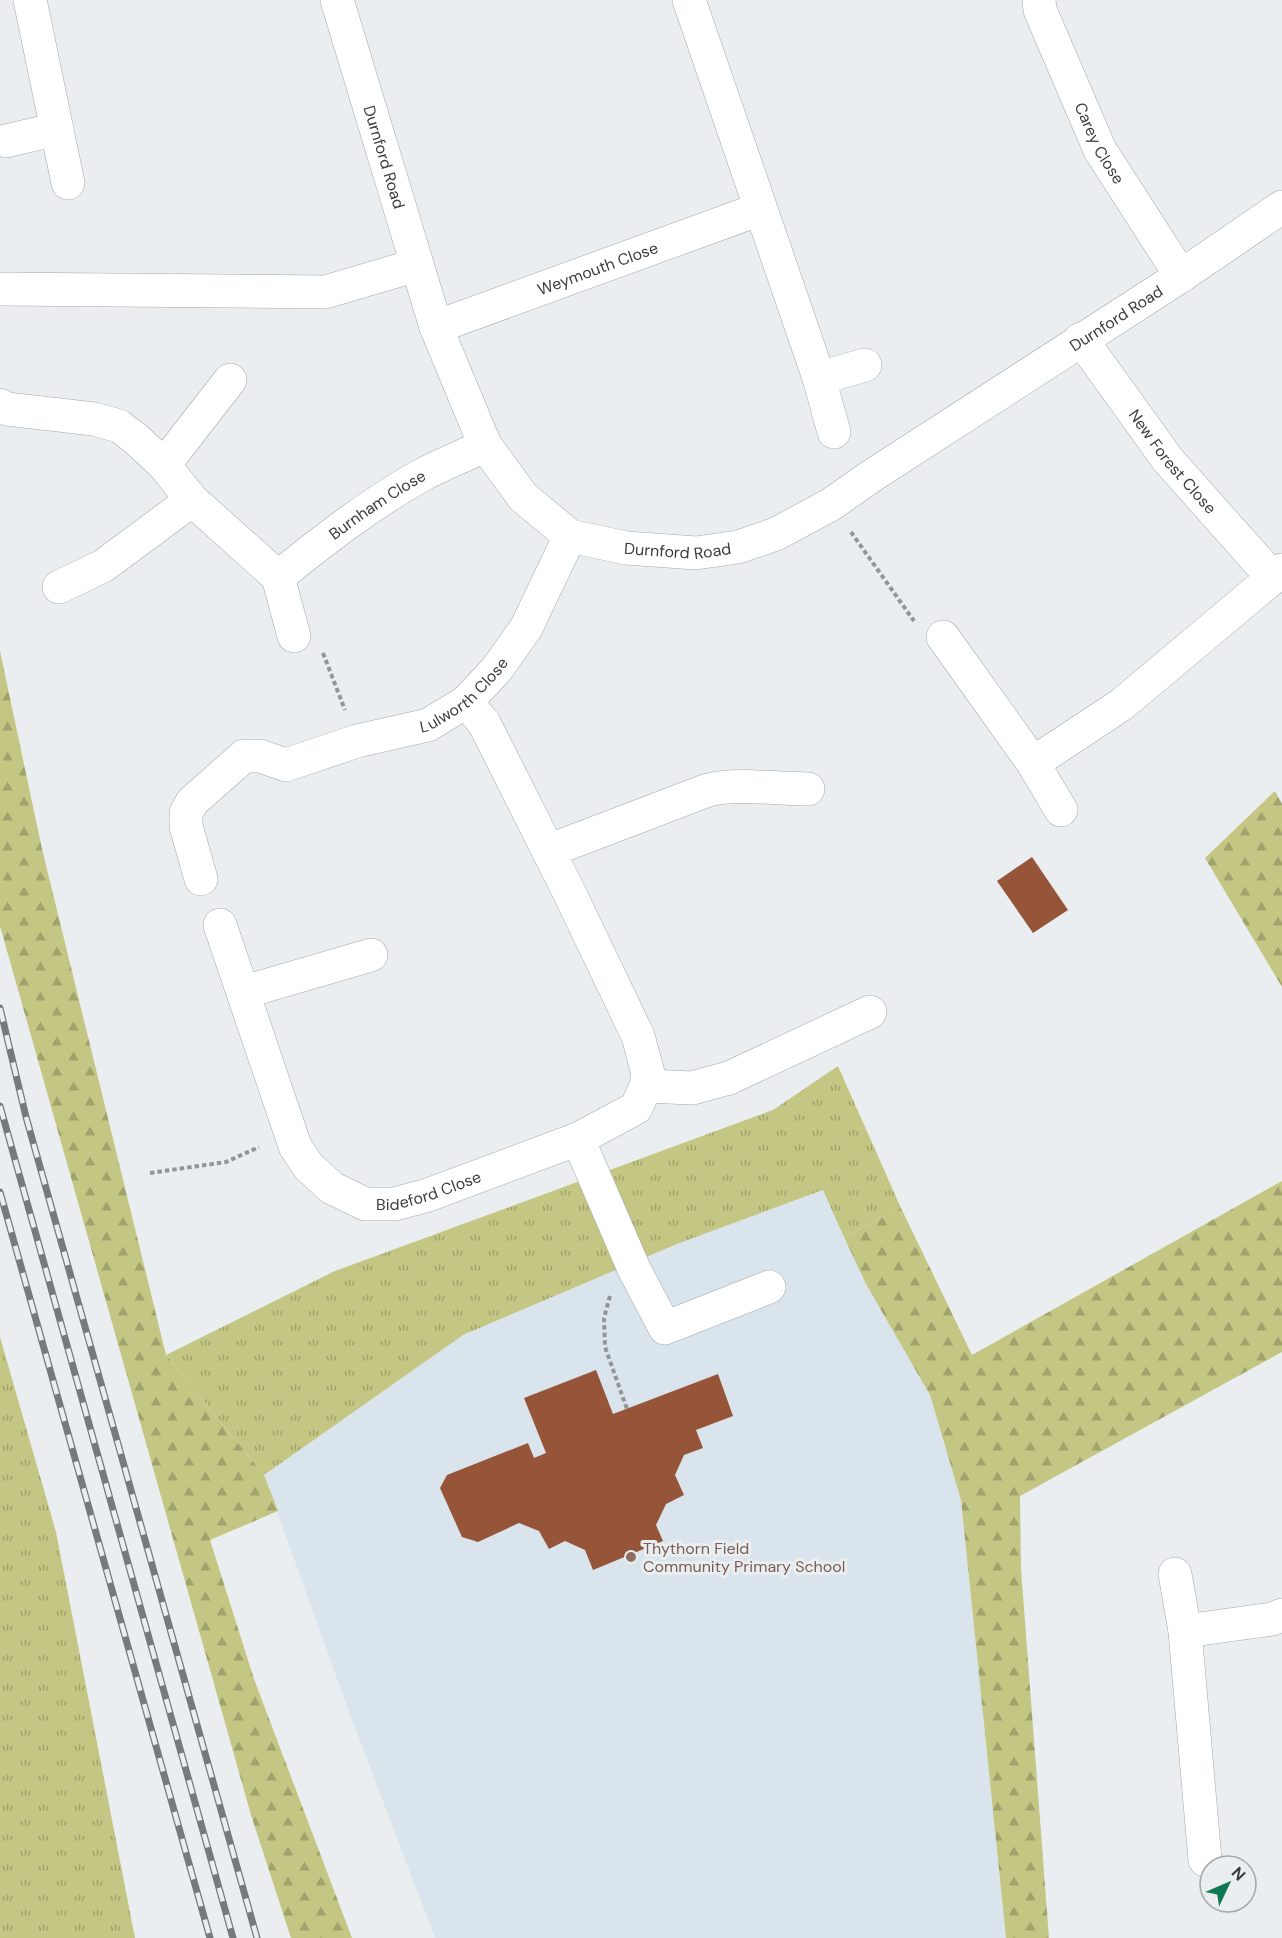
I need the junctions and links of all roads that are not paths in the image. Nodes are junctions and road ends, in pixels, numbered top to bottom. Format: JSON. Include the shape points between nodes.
{"nodes":[{"id":1,"x":30,"y":0,"type":"edge"},
{"id":2,"x":338,"y":0,"type":"edge"},
{"id":3,"x":689,"y":0,"type":"edge"},
{"id":4,"x":1039,"y":0,"type":"edge"},
{"id":5,"x":57,"y":129,"type":"junction"},
{"id":6,"x":6,"y":141,"type":"dead end"},
{"id":7,"x":68,"y":183,"type":"dead end"},
{"id":8,"x":1282,"y":207,"type":"edge"},
{"id":9,"x":760,"y":209,"type":"junction"},
{"id":10,"x":417,"y":265,"type":"junction"},
{"id":11,"x":1181,"y":276,"type":"junction"},
{"id":12,"x":0,"y":289,"type":"edge"},
{"id":13,"x":436,"y":327,"type":"junction"},
{"id":14,"x":1081,"y":339,"type":"junction"},
{"id":15,"x":866,"y":365,"type":"dead end"},
{"id":16,"x":819,"y":378,"type":"junction"},
{"id":17,"x":230,"y":380,"type":"dead end"},
{"id":18,"x":0,"y":405,"type":"edge"},
{"id":19,"x":834,"y":432,"type":"dead end"},
{"id":20,"x":485,"y":445,"type":"junction"},
{"id":21,"x":164,"y":465,"type":"junction"},
{"id":22,"x":192,"y":500,"type":"junction"},
{"id":23,"x":570,"y":536,"type":"junction"},
{"id":24,"x":1277,"y":574,"type":"edge"},
{"id":25,"x":278,"y":577,"type":"junction"},
{"id":26,"x":59,"y":587,"type":"dead end"},
{"id":27,"x":294,"y":636,"type":"dead end"},
{"id":28,"x":943,"y":637,"type":"road end"},
{"id":29,"x":466,"y":702,"type":"junction"},
{"id":30,"x":1033,"y":763,"type":"junction"},
{"id":31,"x":808,"y":789,"type":"dead end"},
{"id":32,"x":1061,"y":810,"type":"dead end"},
{"id":33,"x":548,"y":851,"type":"junction"},
{"id":34,"x":201,"y":879,"type":"dead end"},
{"id":35,"x":220,"y":925,"type":"dead end"},
{"id":36,"x":371,"y":955,"type":"dead end"},
{"id":37,"x":244,"y":992,"type":"junction"},
{"id":38,"x":870,"y":1012,"type":"dead end"},
{"id":39,"x":646,"y":1086,"type":"junction"},
{"id":40,"x":578,"y":1139,"type":"junction"},
{"id":41,"x":769,"y":1287,"type":"dead end"},
{"id":42,"x":1175,"y":1574,"type":"dead end"},
{"id":43,"x":1282,"y":1614,"type":"edge"},
{"id":44,"x":1185,"y":1631,"type":"junction"},
{"id":45,"x":1204,"y":1854,"type":"edge"}],
"edges":[{"from":1,"to":5,"type":"street"},
{"from":2,"to":10,"type":"street","name":"Durnford Road"},
{"from":3,"to":9,"type":"street"},
{"from":4,"to":11,"type":"street","name":"Carey Close","via":[[1101,150]]},
{"from":5,"to":6,"type":"street"},
{"from":5,"to":7,"type":"street"},
{"from":8,"to":11,"type":"street","name":"Durnford Road"},
{"from":9,"to":13,"type":"street","name":"Weymouth Close"},
{"from":9,"to":16,"type":"street"},
{"from":10,"to":12,"type":"street","via":[[325,292]]},
{"from":10,"to":13,"type":"street","name":"Durnford Road"},
{"from":11,"to":14,"type":"street","name":"Durnford Road"},
{"from":13,"to":20,"type":"street","name":"Durnford Road"},
{"from":14,"to":23,"type":"street","name":"Durnford Road","via":[[830,505],[767,537],[738,547],[696,553],[626,548]]},
{"from":14,"to":24,"type":"street","name":"New Forest Close","via":[[1168,460]]},
{"from":15,"to":16,"type":"street"},
{"from":16,"to":19,"type":"street"},
{"from":17,"to":21,"type":"street"},
{"from":18,"to":21,"type":"street","via":[[119,426]]},
{"from":20,"to":23,"type":"street","name":"Durnford Road","via":[[523,497]]},
{"from":20,"to":25,"type":"street","name":"Burnham Close","via":[[424,474],[374,504]]},
{"from":21,"to":22,"type":"street"},
{"from":22,"to":25,"type":"street"},
{"from":22,"to":26,"type":"street","via":[[103,566]]},
{"from":23,"to":29,"type":"street","name":"Lulworth Close","via":[[526,628],[497,669]]},
{"from":24,"to":30,"type":"street","name":"New Forest Close","via":[[1121,705]]},
{"from":25,"to":27,"type":"street"},
{"from":28,"to":30,"type":"street"},
{"from":29,"to":33,"type":"street","via":[[484,723]]},
{"from":29,"to":34,"type":"street","name":"Lulworth Close","via":[[428,725],[357,741],[286,765],[260,756],[244,756],[192,802],[186,813]]},
{"from":30,"to":32,"type":"street"},
{"from":31,"to":33,"type":"street","via":[[746,786],[708,790]]},
{"from":33,"to":39,"type":"street","via":[[638,1036],[648,1073]]},
{"from":35,"to":37,"type":"street","name":"Bideford Close"},
{"from":36,"to":37,"type":"street"},
{"from":37,"to":40,"type":"street","name":"Bideford Close","via":[[295,1146],[308,1166],[332,1188],[365,1204],[395,1204],[428,1195]]},
{"from":38,"to":39,"type":"street","via":[[729,1078],[692,1089]]},
{"from":39,"to":40,"type":"street","name":"Bideford Close","via":[[636,1108]]},
{"from":40,"to":41,"type":"street","via":[[664,1328]]},
{"from":42,"to":44,"type":"street"},
{"from":43,"to":44,"type":"street","via":[[1272,1619]]},
{"from":44,"to":45,"type":"street"}]}
